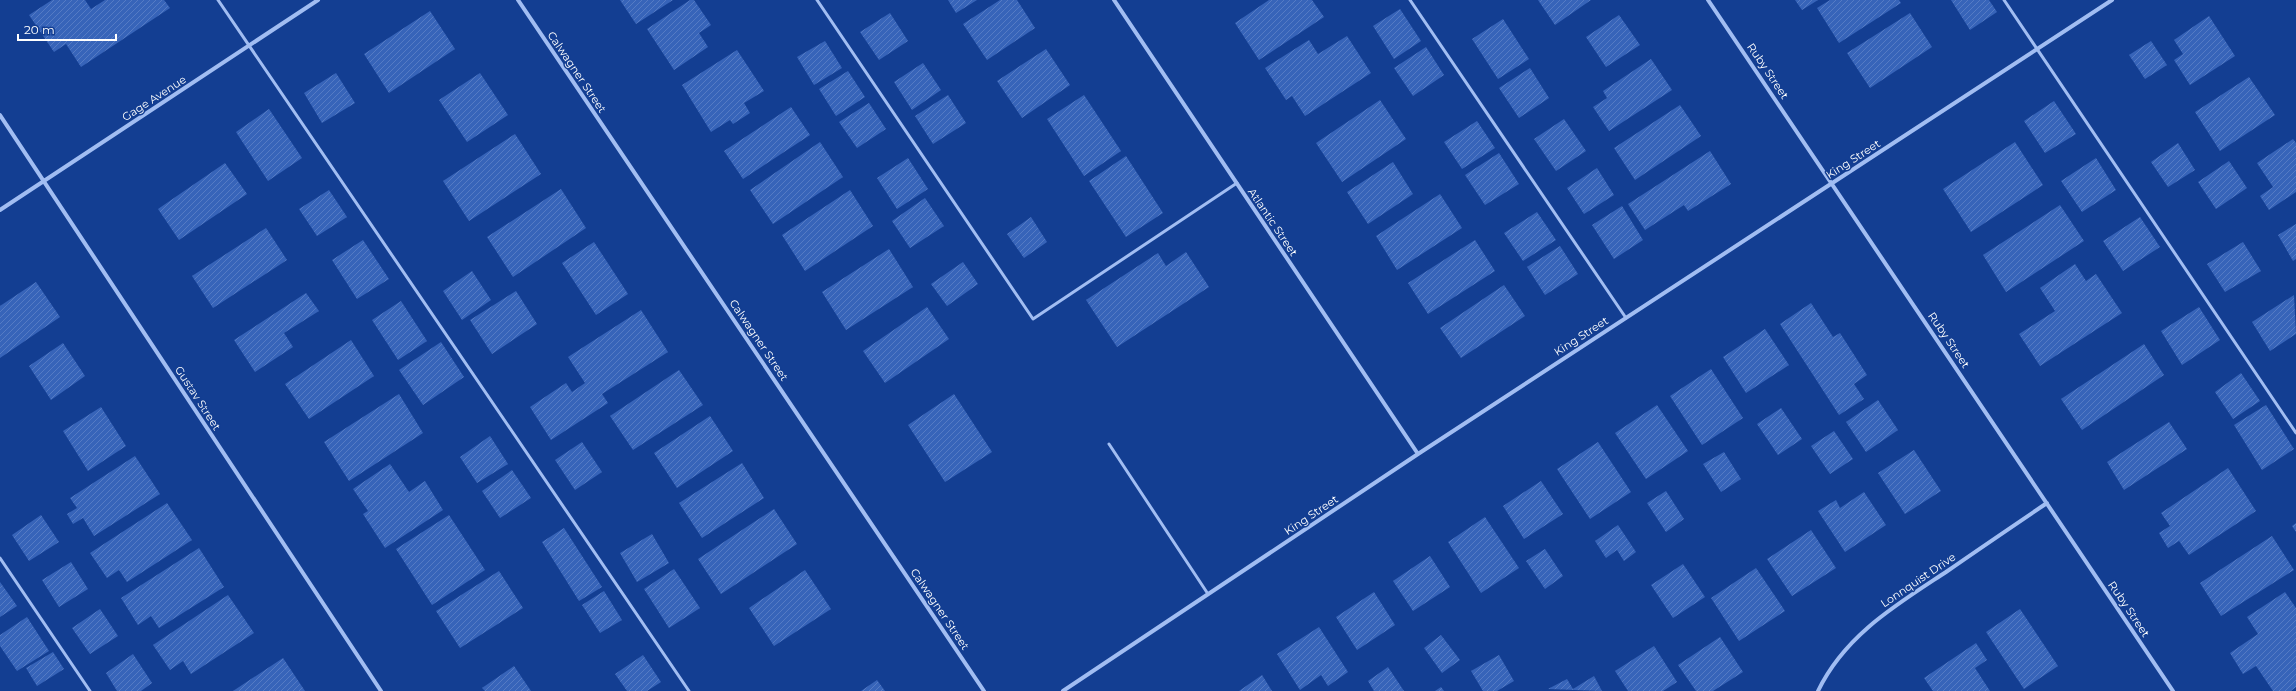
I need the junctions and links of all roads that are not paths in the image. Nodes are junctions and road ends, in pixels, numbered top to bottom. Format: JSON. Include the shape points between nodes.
{"nodes":[{"id":1,"x":218,"y":0,"type":"edge"},
{"id":2,"x":318,"y":0,"type":"edge"},
{"id":3,"x":518,"y":0,"type":"edge"},
{"id":4,"x":817,"y":0,"type":"edge"},
{"id":5,"x":1114,"y":0,"type":"edge"},
{"id":6,"x":1410,"y":0,"type":"edge"},
{"id":7,"x":1708,"y":0,"type":"edge"},
{"id":8,"x":2004,"y":0,"type":"edge"},
{"id":9,"x":2112,"y":0,"type":"edge"},
{"id":10,"x":249,"y":46,"type":"junction"},
{"id":11,"x":2037,"y":49,"type":"junction"},
{"id":12,"x":0,"y":115,"type":"edge"},
{"id":13,"x":45,"y":181,"type":"junction"},
{"id":14,"x":1237,"y":183,"type":"junction"},
{"id":15,"x":1833,"y":183,"type":"junction"},
{"id":16,"x":0,"y":210,"type":"edge"},
{"id":17,"x":1626,"y":318,"type":"junction"},
{"id":18,"x":2296,"y":433,"type":"edge"},
{"id":19,"x":1109,"y":444,"type":"dead end"},
{"id":20,"x":1418,"y":454,"type":"junction"},
{"id":21,"x":2047,"y":504,"type":"junction"},
{"id":22,"x":0,"y":558,"type":"edge"},
{"id":23,"x":1208,"y":594,"type":"junction"},
{"id":24,"x":90,"y":691,"type":"edge"},
{"id":25,"x":381,"y":691,"type":"edge"},
{"id":26,"x":689,"y":691,"type":"edge"},
{"id":27,"x":984,"y":691,"type":"edge"},
{"id":28,"x":1063,"y":691,"type":"edge"},
{"id":29,"x":1818,"y":691,"type":"edge"},
{"id":30,"x":2173,"y":691,"type":"edge"}],
"edges":[{"from":1,"to":10,"type":"lane"},
{"from":2,"to":10,"type":"street","name":"Gage Avenue"},
{"from":3,"to":27,"type":"street","name":"Calwagner Street"},
{"from":4,"to":14,"type":"lane","via":[[1033,319]]},
{"from":5,"to":14,"type":"street","name":"Atlantic Street"},
{"from":6,"to":17,"type":"lane"},
{"from":7,"to":15,"type":"street","name":"Ruby Street"},
{"from":8,"to":11,"type":"lane"},
{"from":9,"to":11,"type":"street","name":"King Street"},
{"from":10,"to":13,"type":"street","name":"Gage Avenue"},
{"from":10,"to":26,"type":"lane"},
{"from":11,"to":15,"type":"street","name":"King Street"},
{"from":11,"to":18,"type":"lane"},
{"from":12,"to":13,"type":"street","name":"Gustav Street"},
{"from":13,"to":16,"type":"street","name":"Gage Avenue"},
{"from":13,"to":25,"type":"street","name":"Gustav Street"},
{"from":14,"to":20,"type":"street","name":"Atlantic Street"},
{"from":15,"to":17,"type":"street","name":"King Street"},
{"from":15,"to":21,"type":"street","name":"Ruby Street"},
{"from":17,"to":20,"type":"street","name":"King Street"},
{"from":19,"to":23,"type":"lane"},
{"from":20,"to":23,"type":"street","name":"King Street"},
{"from":21,"to":29,"type":"street","name":"Lonnquist Drive","via":[[1883,614],[1852,641],[1825,677]]},
{"from":21,"to":30,"type":"street","name":"Ruby Street"},
{"from":22,"to":24,"type":"lane"},
{"from":23,"to":28,"type":"street","name":"King Street"}]}
